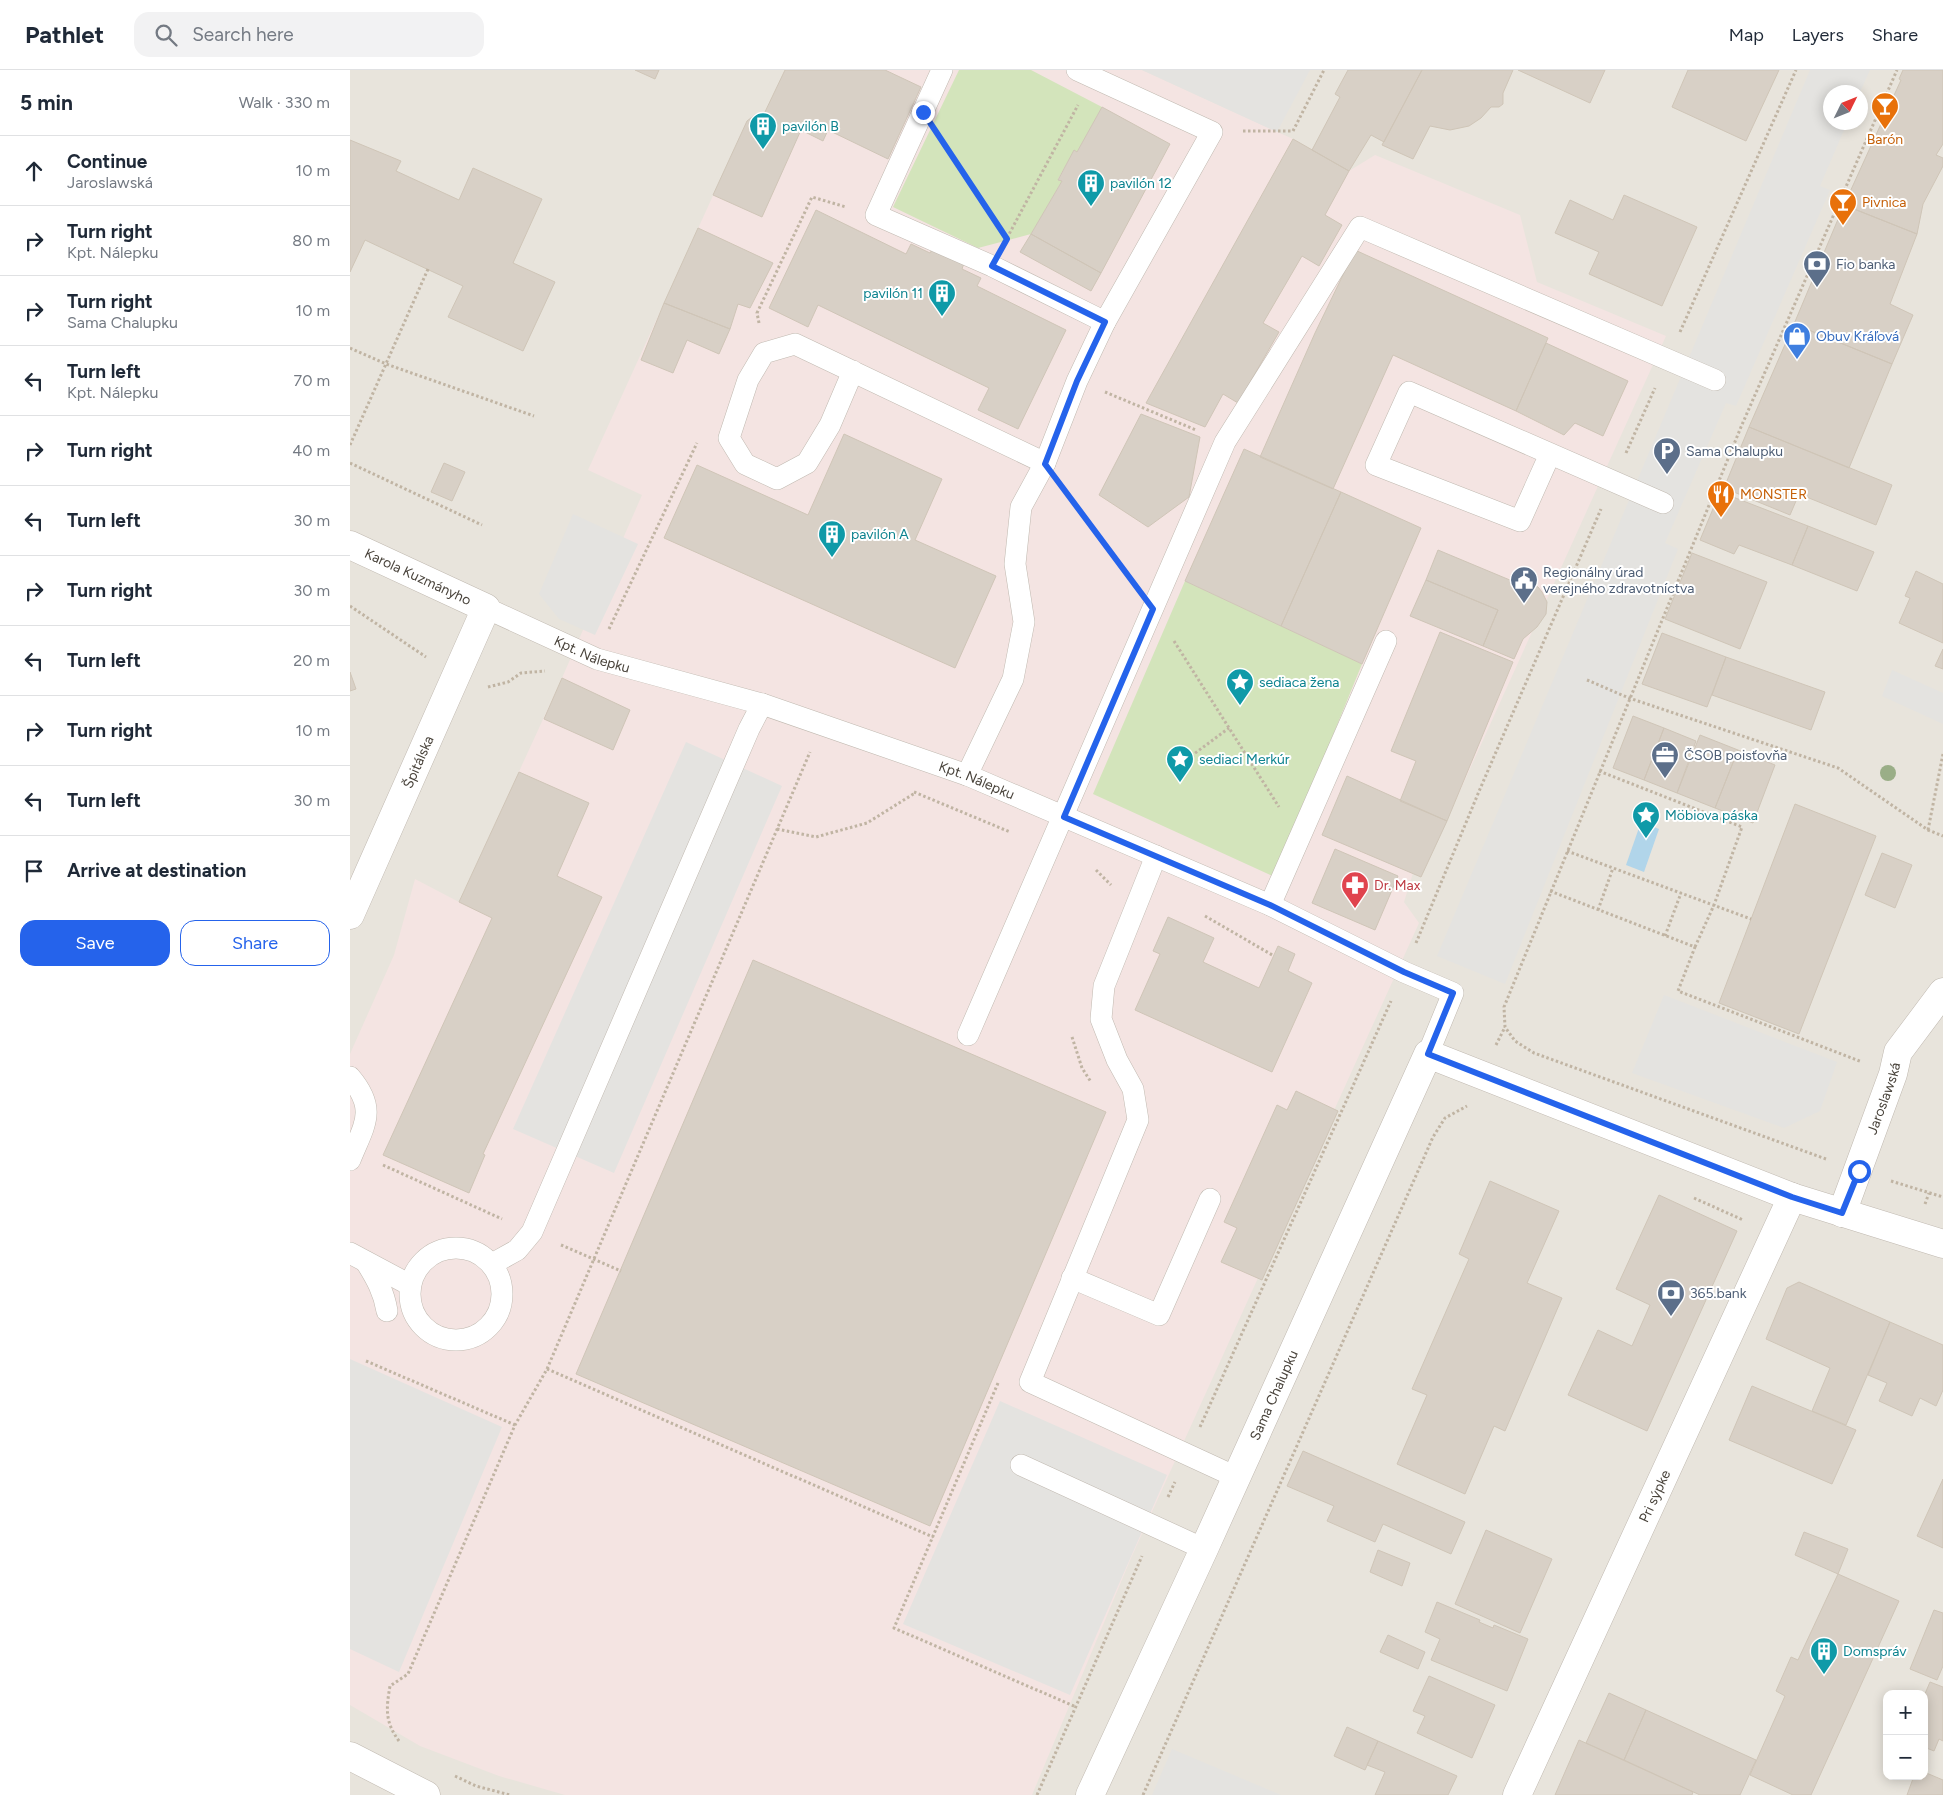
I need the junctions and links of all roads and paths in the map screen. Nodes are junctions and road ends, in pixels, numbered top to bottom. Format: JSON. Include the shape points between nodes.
{"nodes":[{"id":1,"x":942,"y":70,"type":"edge"},
{"id":2,"x":1324,"y":70,"type":"edge"},
{"id":3,"x":1796,"y":70,"type":"edge"},
{"id":4,"x":1897,"y":70,"type":"edge"},
{"id":5,"x":1085,"y":74,"type":"edge"},
{"id":6,"x":923,"y":112,"type":"junction"},
{"id":7,"x":1212,"y":132,"type":"junction"},
{"id":8,"x":876,"y":215,"type":"junction"},
{"id":9,"x":1007,"y":239,"type":"junction"},
{"id":10,"x":992,"y":266,"type":"junction"},
{"id":11,"x":428,"y":269,"type":"dead end"},
{"id":12,"x":1105,"y":322,"type":"junction"},
{"id":13,"x":350,"y":348,"type":"edge"},
{"id":14,"x":764,"y":353,"type":"junction"},
{"id":15,"x":1668,"y":360,"type":"junction"},
{"id":16,"x":386,"y":364,"type":"junction"},
{"id":17,"x":853,"y":371,"type":"junction"},
{"id":18,"x":1715,"y":380,"type":"dead end"},
{"id":19,"x":1077,"y":381,"type":"junction"},
{"id":20,"x":534,"y":416,"type":"dead end"},
{"id":21,"x":729,"y":438,"type":"junction"},
{"id":22,"x":1225,"y":442,"type":"junction"},
{"id":23,"x":350,"y":445,"type":"edge"},
{"id":24,"x":1550,"y":454,"type":"junction"},
{"id":25,"x":350,"y":463,"type":"edge"},
{"id":26,"x":1045,"y":464,"type":"junction"},
{"id":27,"x":1613,"y":482,"type":"junction"},
{"id":28,"x":1662,"y":503,"type":"dead end"},
{"id":29,"x":482,"y":525,"type":"dead end"},
{"id":30,"x":350,"y":545,"type":"edge"},
{"id":31,"x":350,"y":606,"type":"edge"},
{"id":32,"x":486,"y":608,"type":"junction"},
{"id":33,"x":356,"y":609,"type":"junction"},
{"id":34,"x":1153,"y":609,"type":"junction"},
{"id":35,"x":350,"y":610,"type":"edge"},
{"id":36,"x":605,"y":637,"type":"dead end"},
{"id":37,"x":1386,"y":641,"type":"dead end"},
{"id":38,"x":1189,"y":665,"type":"dead end"},
{"id":39,"x":457,"y":674,"type":"junction"},
{"id":40,"x":1587,"y":680,"type":"dead end"},
{"id":41,"x":489,"y":687,"type":"dead end"},
{"id":42,"x":1629,"y":698,"type":"junction"},
{"id":43,"x":762,"y":704,"type":"junction"},
{"id":44,"x":1229,"y":728,"type":"junction"},
{"id":45,"x":811,"y":750,"type":"dead end"},
{"id":46,"x":1943,"y":754,"type":"edge"},
{"id":47,"x":1174,"y":768,"type":"dead end"},
{"id":48,"x":1600,"y":771,"type":"junction"},
{"id":49,"x":967,"y":776,"type":"junction"},
{"id":50,"x":915,"y":793,"type":"dead end"},
{"id":51,"x":1064,"y":817,"type":"junction"},
{"id":52,"x":778,"y":829,"type":"junction"},
{"id":53,"x":1928,"y":830,"type":"junction"},
{"id":54,"x":1943,"y":836,"type":"edge"},
{"id":55,"x":1300,"y":839,"type":"junction"},
{"id":56,"x":1567,"y":850,"type":"junction"},
{"id":57,"x":1156,"y":856,"type":"junction"},
{"id":58,"x":1613,"y":868,"type":"junction"},
{"id":59,"x":1550,"y":892,"type":"junction"},
{"id":60,"x":1681,"y":893,"type":"junction"},
{"id":61,"x":1270,"y":905,"type":"junction"},
{"id":62,"x":1714,"y":905,"type":"junction"},
{"id":63,"x":1598,"y":910,"type":"junction"},
{"id":64,"x":350,"y":916,"type":"edge"},
{"id":65,"x":1205,"y":916,"type":"dead end"},
{"id":66,"x":1751,"y":919,"type":"dead end"},
{"id":67,"x":1665,"y":936,"type":"junction"},
{"id":68,"x":1695,"y":947,"type":"junction"},
{"id":69,"x":1274,"y":956,"type":"dead end"},
{"id":70,"x":1404,"y":972,"type":"junction"},
{"id":71,"x":1943,"y":992,"type":"edge"},
{"id":72,"x":1453,"y":993,"type":"joint"},
{"id":73,"x":968,"y":1035,"type":"dead end"},
{"id":74,"x":1428,"y":1054,"type":"junction"},
{"id":75,"x":1892,"y":1074,"type":"junction"},
{"id":76,"x":350,"y":1077,"type":"edge"},
{"id":77,"x":1432,"y":1137,"type":"dead end"},
{"id":78,"x":352,"y":1156,"type":"edge"},
{"id":79,"x":1859,"y":1171,"type":"junction"},
{"id":80,"x":1792,"y":1197,"type":"junction"},
{"id":81,"x":1943,"y":1197,"type":"edge"},
{"id":82,"x":1210,"y":1199,"type":"dead end"},
{"id":83,"x":1842,"y":1213,"type":"junction"},
{"id":84,"x":532,"y":1232,"type":"junction"},
{"id":85,"x":1943,"y":1244,"type":"edge"},
{"id":86,"x":358,"y":1257,"type":"edge"},
{"id":87,"x":594,"y":1260,"type":"junction"},
{"id":88,"x":492,"y":1264,"type":"junction"},
{"id":89,"x":621,"y":1271,"type":"dead end"},
{"id":90,"x":1072,"y":1278,"type":"junction"},
{"id":91,"x":410,"y":1285,"type":"junction"},
{"id":92,"x":387,"y":1311,"type":"dead end"},
{"id":93,"x":366,"y":1361,"type":"dead end"},
{"id":94,"x":547,"y":1369,"type":"junction"},
{"id":95,"x":515,"y":1425,"type":"junction"},
{"id":96,"x":1187,"y":1455,"type":"junction"},
{"id":97,"x":1021,"y":1465,"type":"dead end"},
{"id":98,"x":1236,"y":1477,"type":"junction"},
{"id":99,"x":1155,"y":1527,"type":"junction"},
{"id":100,"x":933,"y":1537,"type":"dead end"},
{"id":101,"x":1204,"y":1549,"type":"junction"},
{"id":102,"x":403,"y":1748,"type":"dead end"},
{"id":103,"x":350,"y":1756,"type":"edge"},
{"id":104,"x":426,"y":1795,"type":"edge"},
{"id":105,"x":1037,"y":1795,"type":"edge"},
{"id":106,"x":1090,"y":1795,"type":"edge"},
{"id":107,"x":1144,"y":1795,"type":"edge"},
{"id":108,"x":1517,"y":1795,"type":"edge"}],
"edges":[{"from":1,"to":6,"type":"lane"},
{"from":2,"to":7,"type":"path","via":[[1292,131]]},
{"from":3,"to":15,"type":"path"},
{"from":4,"to":42,"type":"path","via":[[1740,426]]},
{"from":5,"to":7,"type":"lane"},
{"from":5,"to":9,"type":"path"},
{"from":6,"to":8,"type":"lane"},
{"from":6,"to":9,"type":"path"},
{"from":7,"to":12,"type":"lane"},
{"from":8,"to":10,"type":"lane"},
{"from":8,"to":14,"type":"path","via":[[812,197],[757,313]]},
{"from":9,"to":10,"type":"path"},
{"from":10,"to":12,"type":"lane"},
{"from":11,"to":16,"type":"path"},
{"from":12,"to":19,"type":"lane"},
{"from":13,"to":16,"type":"path"},
{"from":14,"to":17,"type":"lane","via":[[795,344]]},
{"from":14,"to":21,"type":"lane","via":[[748,380]]},
{"from":15,"to":18,"type":"lane"},
{"from":15,"to":22,"type":"lane","via":[[1360,227]]},
{"from":15,"to":27,"type":"path"},
{"from":16,"to":20,"type":"path"},
{"from":16,"to":23,"type":"path"},
{"from":17,"to":21,"type":"lane","via":[[830,425],[807,463],[777,478],[745,464]]},
{"from":17,"to":26,"type":"lane"},
{"from":19,"to":22,"type":"path"},
{"from":19,"to":26,"type":"lane"},
{"from":21,"to":36,"type":"path","via":[[697,442]]},
{"from":22,"to":34,"type":"lane"},
{"from":24,"to":24,"type":"lane","via":[[1409,392],[1376,465],[1520,521]]},
{"from":24,"to":27,"type":"lane"},
{"from":25,"to":29,"type":"path"},
{"from":26,"to":34,"type":"path"},
{"from":26,"to":49,"type":"lane","via":[[1021,507],[1015,564],[1024,622],[1013,679]]},
{"from":27,"to":28,"type":"lane"},
{"from":27,"to":70,"type":"path"},
{"from":30,"to":32,"type":"street","name":"Karola Kuzmányho"},
{"from":31,"to":33,"type":"path"},
{"from":32,"to":39,"type":"street","name":"Špitálska"},
{"from":32,"to":43,"type":"lane","name":"Kpt. Nálepku","via":[[597,659]]},
{"from":33,"to":35,"type":"path"},
{"from":33,"to":39,"type":"path","via":[[424,657]]},
{"from":34,"to":51,"type":"lane"},
{"from":37,"to":55,"type":"lane"},
{"from":38,"to":44,"type":"path"},
{"from":39,"to":41,"type":"path"},
{"from":39,"to":64,"type":"street","name":"Špitálska"},
{"from":40,"to":42,"type":"path"},
{"from":42,"to":48,"type":"path"},
{"from":42,"to":53,"type":"path","via":[[1838,768]]},
{"from":43,"to":49,"type":"lane","name":"Kpt. Nálepku"},
{"from":43,"to":84,"type":"lane"},
{"from":44,"to":47,"type":"path"},
{"from":44,"to":55,"type":"path"},
{"from":45,"to":52,"type":"path"},
{"from":46,"to":53,"type":"path"},
{"from":48,"to":56,"type":"path"},
{"from":48,"to":62,"type":"path","via":[[1742,827]]},
{"from":49,"to":51,"type":"lane","name":"Kpt. Nálepku"},
{"from":50,"to":52,"type":"path","via":[[867,823],[816,836]]},
{"from":51,"to":57,"type":"lane","name":"Kpt. Nálepku"},
{"from":51,"to":73,"type":"lane"},
{"from":52,"to":87,"type":"path"},
{"from":53,"to":54,"type":"path"},
{"from":55,"to":61,"type":"lane"},
{"from":56,"to":58,"type":"path"},
{"from":56,"to":59,"type":"path"},
{"from":57,"to":61,"type":"lane","name":"Kpt. Nálepku"},
{"from":57,"to":90,"type":"lane","via":[[1104,986],[1101,1019],[1133,1089],[1138,1120]]},
{"from":58,"to":60,"type":"path"},
{"from":58,"to":63,"type":"path"},
{"from":59,"to":63,"type":"path"},
{"from":59,"to":79,"type":"path","via":[[1504,1007],[1505,1027],[1515,1041],[1534,1053]]},
{"from":60,"to":62,"type":"path"},
{"from":60,"to":67,"type":"path"},
{"from":61,"to":70,"type":"lane","name":"Kpt. Nálepku"},
{"from":62,"to":66,"type":"path"},
{"from":62,"to":68,"type":"path"},
{"from":63,"to":67,"type":"path"},
{"from":65,"to":69,"type":"path"},
{"from":67,"to":68,"type":"path"},
{"from":68,"to":75,"type":"path","via":[[1678,991]]},
{"from":70,"to":72,"type":"lane","name":"Kpt. Nálepku"},
{"from":70,"to":96,"type":"path"},
{"from":71,"to":75,"type":"street","name":"Jaroslawská","via":[[1898,1052]]},
{"from":72,"to":74,"type":"lane","name":"Sama Chalupku"},
{"from":74,"to":80,"type":"street"},
{"from":74,"to":98,"type":"street","name":"Sama Chalupku"},
{"from":75,"to":79,"type":"street","name":"Jaroslawská"},
{"from":76,"to":78,"type":"lane","via":[[366,1102],[365,1124]]},
{"from":77,"to":107,"type":"path"},
{"from":78,"to":84,"type":"path"},
{"from":79,"to":81,"type":"path"},
{"from":79,"to":83,"type":"street","name":"Jaroslawská"},
{"from":80,"to":83,"type":"street"},
{"from":80,"to":108,"type":"street","name":"Pri sýpke"},
{"from":82,"to":90,"type":"lane","via":[[1159,1315]]},
{"from":83,"to":85,"type":"street"},
{"from":84,"to":87,"type":"path"},
{"from":84,"to":88,"type":"lane","via":[[517,1250]]},
{"from":86,"to":91,"type":"lane"},
{"from":86,"to":92,"type":"lane","via":[[384,1296]]},
{"from":87,"to":89,"type":"path"},
{"from":87,"to":94,"type":"path"},
{"from":88,"to":91,"type":"lane","via":[[475,1251],[454,1247],[434,1253],[419,1266]]},
{"from":88,"to":91,"type":"lane","via":[[501,1278],[504,1295],[500,1312],[490,1327],[470,1340],[446,1341],[424,1329],[412,1309]]},
{"from":90,"to":96,"type":"lane","via":[[1030,1382]]},
{"from":93,"to":95,"type":"path"},
{"from":94,"to":95,"type":"path"},
{"from":94,"to":100,"type":"path"},
{"from":95,"to":102,"type":"path","via":[[408,1674],[390,1686],[386,1706],[390,1728]]},
{"from":96,"to":98,"type":"lane"},
{"from":96,"to":99,"type":"path"},
{"from":97,"to":99,"type":"lane"},
{"from":98,"to":101,"type":"street","name":"Sama Chalupku"},
{"from":99,"to":101,"type":"lane"},
{"from":99,"to":105,"type":"path"},
{"from":101,"to":106,"type":"street","name":"Sama Chalupku"},
{"from":103,"to":104,"type":"street"}]}
